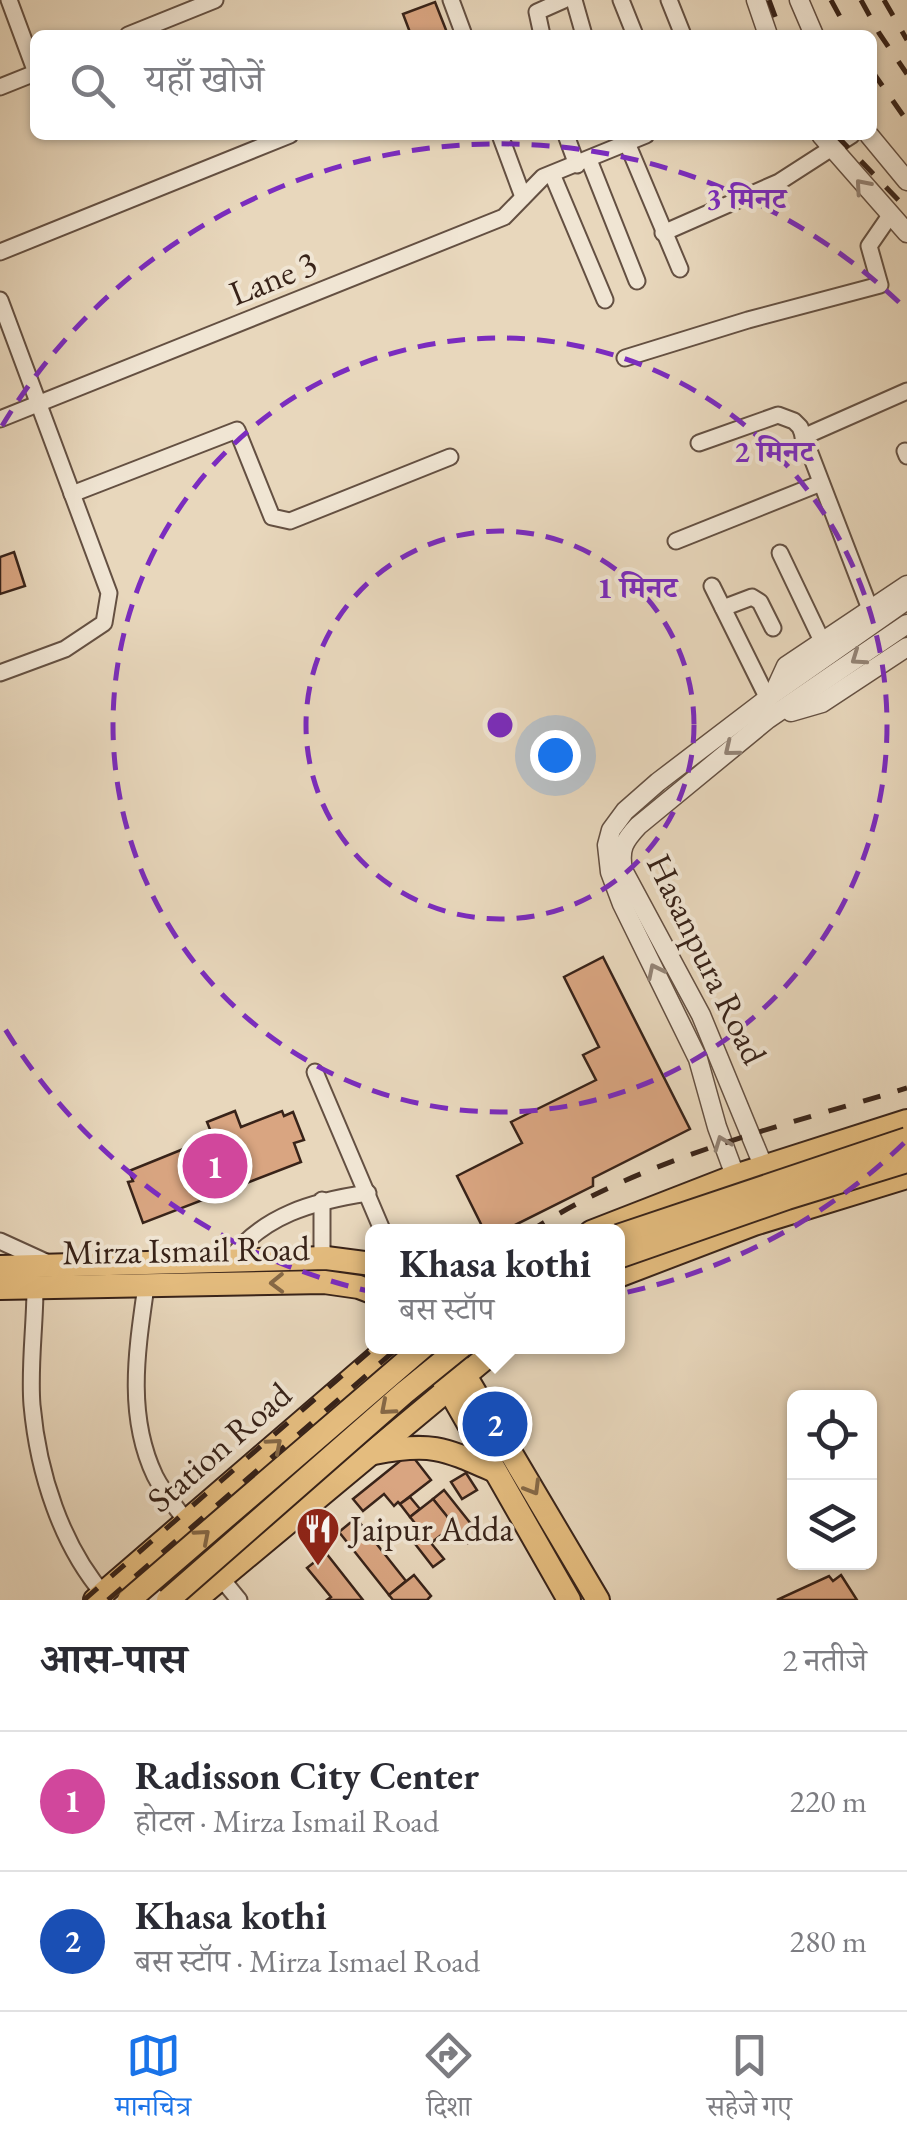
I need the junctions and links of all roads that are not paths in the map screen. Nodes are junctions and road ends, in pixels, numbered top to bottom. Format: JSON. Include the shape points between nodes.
{"nodes":[{"id":1,"x":9,"y":0,"type":"edge"},
{"id":2,"x":215,"y":0,"type":"edge"},
{"id":3,"x":451,"y":0,"type":"edge"},
{"id":4,"x":564,"y":0,"type":"edge"},
{"id":5,"x":574,"y":0,"type":"edge"},
{"id":6,"x":621,"y":0,"type":"edge"},
{"id":7,"x":669,"y":0,"type":"edge"},
{"id":8,"x":756,"y":0,"type":"edge"},
{"id":9,"x":799,"y":0,"type":"edge"},
{"id":10,"x":189,"y":5,"type":"edge"},
{"id":11,"x":138,"y":30,"type":"edge"},
{"id":12,"x":462,"y":30,"type":"edge"},
{"id":13,"x":541,"y":30,"type":"edge"},
{"id":14,"x":583,"y":30,"type":"edge"},
{"id":15,"x":633,"y":30,"type":"edge"},
{"id":16,"x":681,"y":30,"type":"edge"},
{"id":17,"x":766,"y":30,"type":"edge"},
{"id":18,"x":812,"y":30,"type":"edge"},
{"id":19,"x":30,"y":57,"type":"edge"},
{"id":20,"x":30,"y":73,"type":"edge"},
{"id":21,"x":0,"y":87,"type":"edge"},
{"id":22,"x":278,"y":140,"type":"edge"},
{"id":23,"x":502,"y":140,"type":"edge"},
{"id":24,"x":569,"y":140,"type":"edge"},
{"id":25,"x":871,"y":140,"type":"edge"},
{"id":26,"x":619,"y":142,"type":"edge"},
{"id":27,"x":826,"y":142,"type":"edge"},
{"id":28,"x":583,"y":162,"type":"junction"},
{"id":29,"x":552,"y":174,"type":"junction"},
{"id":30,"x":907,"y":181,"type":"edge"},
{"id":31,"x":523,"y":198,"type":"junction"},
{"id":32,"x":890,"y":217,"type":"junction"},
{"id":33,"x":663,"y":233,"type":"junction"},
{"id":34,"x":907,"y":233,"type":"edge"},
{"id":35,"x":0,"y":252,"type":"edge"},
{"id":36,"x":680,"y":268,"type":"dead end"},
{"id":37,"x":638,"y":280,"type":"dead end"},
{"id":38,"x":0,"y":300,"type":"edge"},
{"id":39,"x":605,"y":300,"type":"dead end"},
{"id":40,"x":625,"y":358,"type":"dead end"},
{"id":41,"x":907,"y":391,"type":"edge"},
{"id":42,"x":39,"y":405,"type":"junction"},
{"id":43,"x":0,"y":419,"type":"edge"},
{"id":44,"x":803,"y":438,"type":"junction"},
{"id":45,"x":699,"y":442,"type":"dead end"},
{"id":46,"x":450,"y":457,"type":"dead end"},
{"id":47,"x":821,"y":483,"type":"junction"},
{"id":48,"x":72,"y":494,"type":"junction"},
{"id":49,"x":676,"y":541,"type":"dead end"},
{"id":50,"x":780,"y":554,"type":"dead end"},
{"id":51,"x":907,"y":584,"type":"edge"},
{"id":52,"x":712,"y":586,"type":"dead end"},
{"id":53,"x":907,"y":600,"type":"edge"},
{"id":54,"x":723,"y":608,"type":"junction"},
{"id":55,"x":870,"y":609,"type":"junction"},
{"id":56,"x":907,"y":624,"type":"edge"},
{"id":57,"x":773,"y":628,"type":"dead end"},
{"id":58,"x":822,"y":641,"type":"junction"},
{"id":59,"x":907,"y":646,"type":"edge"},
{"id":60,"x":0,"y":673,"type":"edge"},
{"id":61,"x":804,"y":685,"type":"junction"},
{"id":62,"x":766,"y":705,"type":"junction"},
{"id":63,"x":316,"y":1072,"type":"dead end"},
{"id":64,"x":907,"y":1121,"type":"edge"},
{"id":65,"x":907,"y":1139,"type":"edge"},
{"id":66,"x":907,"y":1162,"type":"edge"},
{"id":67,"x":764,"y":1167,"type":"junction"},
{"id":68,"x":735,"y":1176,"type":"junction"},
{"id":69,"x":907,"y":1177,"type":"edge"},
{"id":70,"x":368,"y":1193,"type":"junction"},
{"id":71,"x":322,"y":1200,"type":"junction"},
{"id":72,"x":782,"y":1215,"type":"junction"},
{"id":73,"x":380,"y":1224,"type":"edge"},
{"id":74,"x":612,"y":1224,"type":"edge"},
{"id":75,"x":754,"y":1224,"type":"junction"},
{"id":76,"x":625,"y":1234,"type":"edge"},
{"id":77,"x":0,"y":1241,"type":"edge"},
{"id":78,"x":625,"y":1255,"type":"edge"},
{"id":79,"x":322,"y":1259,"type":"junction"},
{"id":80,"x":228,"y":1262,"type":"junction"},
{"id":81,"x":365,"y":1263,"type":"edge"},
{"id":82,"x":0,"y":1267,"type":"edge"},
{"id":83,"x":58,"y":1267,"type":"junction"},
{"id":84,"x":625,"y":1273,"type":"edge"},
{"id":85,"x":146,"y":1286,"type":"junction"},
{"id":86,"x":0,"y":1288,"type":"edge"},
{"id":87,"x":36,"y":1288,"type":"junction"},
{"id":88,"x":365,"y":1289,"type":"edge"},
{"id":89,"x":381,"y":1354,"type":"edge"},
{"id":90,"x":414,"y":1354,"type":"edge"},
{"id":91,"x":431,"y":1354,"type":"edge"},
{"id":92,"x":449,"y":1354,"type":"edge"},
{"id":93,"x":452,"y":1354,"type":"edge"},
{"id":94,"x":490,"y":1354,"type":"edge"},
{"id":95,"x":457,"y":1382,"type":"junction"},
{"id":96,"x":370,"y":1454,"type":"junction"},
{"id":97,"x":495,"y":1471,"type":"junction"},
{"id":98,"x":186,"y":1521,"type":"junction"},
{"id":99,"x":221,"y":1578,"type":"junction"},
{"id":100,"x":102,"y":1598,"type":"edge"},
{"id":101,"x":562,"y":1598,"type":"edge"},
{"id":102,"x":129,"y":1600,"type":"edge"},
{"id":103,"x":168,"y":1600,"type":"edge"},
{"id":104,"x":195,"y":1600,"type":"edge"},
{"id":105,"x":238,"y":1600,"type":"edge"},
{"id":106,"x":598,"y":1600,"type":"edge"}],
"edges":[{"from":1,"to":19,"type":"street"},
{"from":2,"to":10,"type":"street"},
{"from":3,"to":12,"type":"street"},
{"from":4,"to":13,"type":"street","via":[[537,12]]},
{"from":5,"to":14,"type":"street"},
{"from":6,"to":15,"type":"street"},
{"from":7,"to":16,"type":"street"},
{"from":8,"to":17,"type":"street"},
{"from":9,"to":18,"type":"street"},
{"from":10,"to":11,"type":"street"},
{"from":20,"to":21,"type":"street"},
{"from":22,"to":35,"type":"street"},
{"from":23,"to":31,"type":"street"},
{"from":24,"to":28,"type":"street"},
{"from":25,"to":30,"type":"street"},
{"from":26,"to":28,"type":"street"},
{"from":26,"to":33,"type":"street"},
{"from":32,"to":27,"type":"street","one_way":true},
{"from":27,"to":33,"type":"street","via":[[779,182]]},
{"from":28,"to":29,"type":"street"},
{"from":28,"to":37,"type":"street"},
{"from":29,"to":31,"type":"street","name":"Lane 3"},
{"from":29,"to":39,"type":"street"},
{"from":31,"to":42,"type":"street","name":"Lane 3","via":[[504,217]]},
{"from":32,"to":34,"type":"street"},
{"from":32,"to":40,"type":"street","via":[[870,246],[880,285]]},
{"from":33,"to":36,"type":"street"},
{"from":38,"to":42,"type":"street"},
{"from":41,"to":44,"type":"street"},
{"from":42,"to":43,"type":"street","name":"Lane 3"},
{"from":42,"to":48,"type":"street"},
{"from":44,"to":45,"type":"street","via":[[794,421],[778,416]]},
{"from":44,"to":47,"type":"street"},
{"from":46,"to":48,"type":"street","via":[[290,520],[272,517],[237,430]]},
{"from":47,"to":49,"type":"street"},
{"from":47,"to":55,"type":"street"},
{"from":48,"to":60,"type":"street","via":[[110,593],[104,623],[64,649]]},
{"from":50,"to":58,"type":"street"},
{"from":51,"to":55,"type":"street"},
{"from":52,"to":54,"type":"street"},
{"from":53,"to":61,"type":"street"},
{"from":54,"to":57,"type":"street","via":[[752,597]]},
{"from":54,"to":62,"type":"street"},
{"from":55,"to":58,"type":"street"},
{"from":56,"to":61,"type":"street","name":"Hasanpura Road","one_way":true},
{"from":58,"to":62,"type":"street","via":[[786,666]]},
{"from":59,"to":62,"type":"street","via":[[822,702]]},
{"from":61,"to":62,"type":"street","name":"Hasanpura Road"},
{"from":62,"to":67,"type":"street","name":"Hasanpura Road","one_way":true,"via":[[638,826],[620,854],[701,1015]]},
{"from":68,"to":62,"type":"street","name":"Hasanpura Road","one_way":true,"via":[[698,1059],[622,904],[606,846],[625,811]]},
{"from":63,"to":70,"type":"street"},
{"from":64,"to":67,"type":"main road"},
{"from":65,"to":76,"type":"main road","bridge":true},
{"from":66,"to":78,"type":"main road","bridge":true},
{"from":67,"to":68,"type":"main road"},
{"from":67,"to":72,"type":"street","name":"Hasanpura Road"},
{"from":68,"to":74,"type":"main road"},
{"from":68,"to":75,"type":"street","name":"Hasanpura Road"},
{"from":69,"to":72,"type":"main road"},
{"from":70,"to":71,"type":"street"},
{"from":70,"to":73,"type":"street"},
{"from":71,"to":79,"type":"street"},
{"from":71,"to":80,"type":"street","via":[[278,1217]]},
{"from":72,"to":75,"type":"main road"},
{"from":75,"to":84,"type":"main road"},
{"from":77,"to":83,"type":"street"},
{"from":79,"to":80,"type":"main road","name":"Mirza Ismail Road"},
{"from":79,"to":81,"type":"main road","name":"Mirza Ismail Road"},
{"from":80,"to":83,"type":"main road","name":"Mirza Ismail Road"},
{"from":82,"to":83,"type":"main road","name":"Mirza Ismail Road"},
{"from":85,"to":87,"type":"main road","name":"Mirza Ismail Road"},
{"from":88,"to":85,"type":"main road","name":"Mirza Ismail Road","one_way":true,"via":[[324,1282]]},
{"from":85,"to":98,"type":"street","via":[[134,1368],[138,1422],[156,1476]]},
{"from":86,"to":87,"type":"main road","name":"Mirza Ismail Road"},
{"from":87,"to":100,"type":"street","via":[[32,1403],[44,1470],[68,1538]]},
{"from":98,"to":89,"type":"main road","name":"Station Road","one_way":true},
{"from":102,"to":90,"type":"main road","one_way":true,"bridge":true},
{"from":91,"to":95,"type":"main road"},
{"from":92,"to":95,"type":"main road"},
{"from":93,"to":103,"type":"main road","one_way":true,"bridge":true},
{"from":94,"to":95,"type":"main road"},
{"from":95,"to":96,"type":"main road"},
{"from":95,"to":97,"type":"main road"},
{"from":95,"to":106,"type":"main road","one_way":true},
{"from":96,"to":97,"type":"main road","via":[[414,1445],[444,1449]]},
{"from":96,"to":99,"type":"main road"},
{"from":97,"to":101,"type":"main road"},
{"from":98,"to":100,"type":"main road","name":"Station Road"},
{"from":99,"to":104,"type":"main road"},
{"from":99,"to":105,"type":"street"}]}
